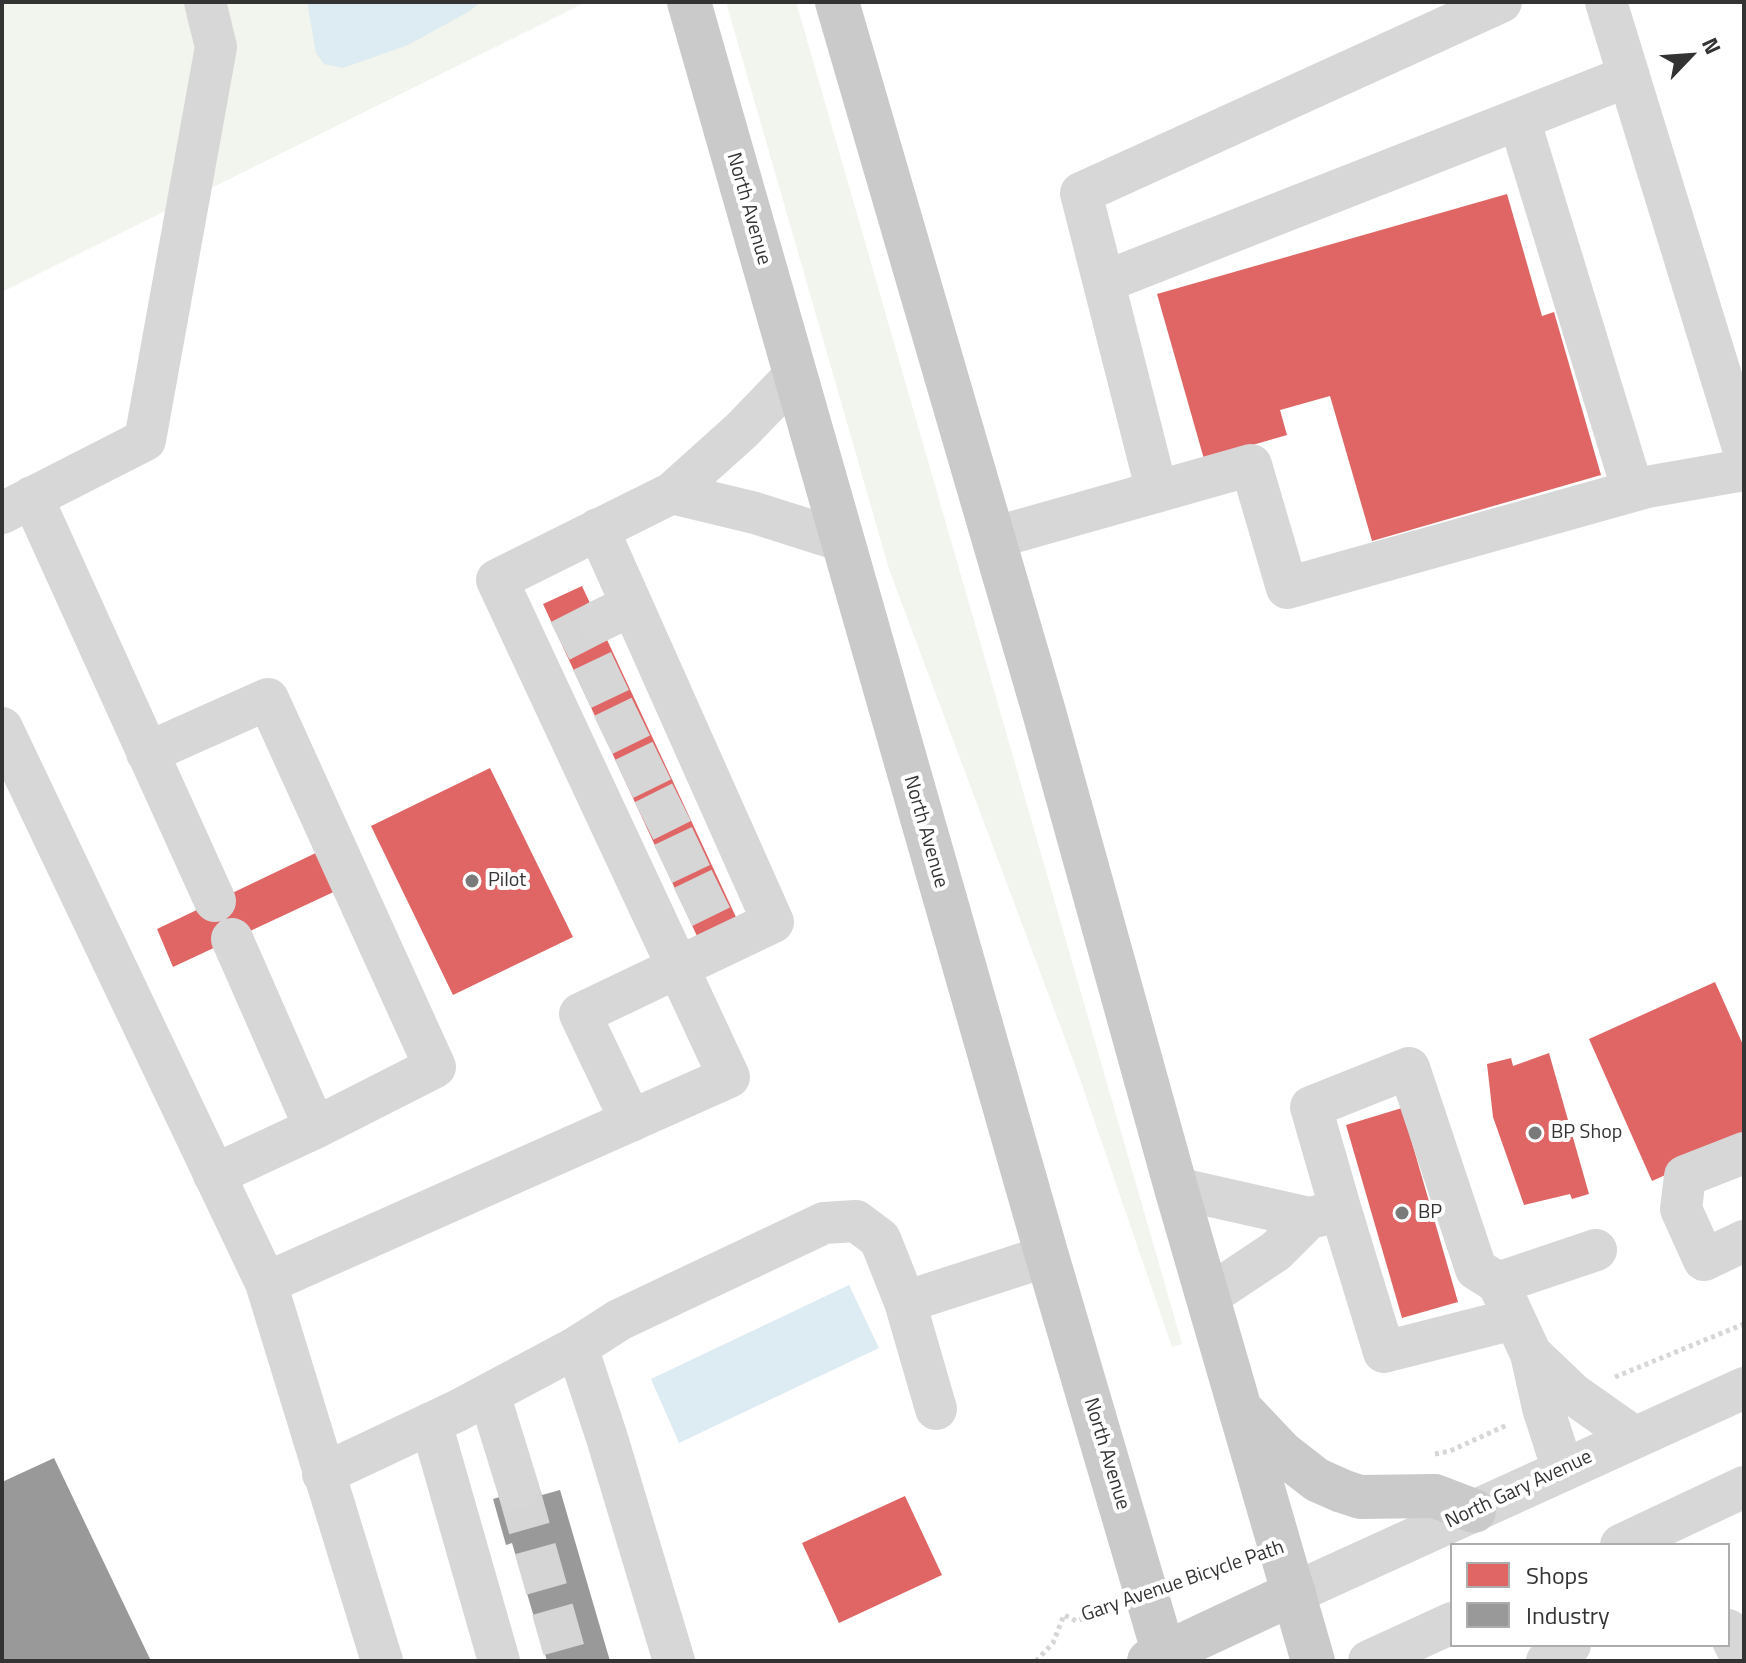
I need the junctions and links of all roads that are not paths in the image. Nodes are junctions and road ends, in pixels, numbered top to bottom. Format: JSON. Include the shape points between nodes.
{"nodes":[{"id":1,"x":205,"y":2,"type":"edge"},
{"id":2,"x":689,"y":2,"type":"edge"},
{"id":3,"x":837,"y":2,"type":"edge"},
{"id":4,"x":1501,"y":2,"type":"edge"},
{"id":5,"x":1606,"y":2,"type":"edge"},
{"id":6,"x":1629,"y":76,"type":"junction"},
{"id":7,"x":1519,"y":119,"type":"junction"},
{"id":8,"x":1104,"y":282,"type":"junction"},
{"id":9,"x":795,"y":375,"type":"junction"},
{"id":10,"x":1744,"y":451,"type":"edge"},
{"id":11,"x":1744,"y":470,"type":"edge"},
{"id":12,"x":1633,"y":491,"type":"junction"},
{"id":13,"x":1157,"y":492,"type":"junction"},
{"id":14,"x":672,"y":493,"type":"junction"},
{"id":15,"x":17,"y":505,"type":"edge"},
{"id":16,"x":598,"y":529,"type":"junction"},
{"id":17,"x":993,"y":538,"type":"junction"},
{"id":18,"x":843,"y":541,"type":"junction"},
{"id":19,"x":2,"y":728,"type":"edge"},
{"id":20,"x":147,"y":753,"type":"junction"},
{"id":21,"x":215,"y":901,"type":"dead end"},
{"id":22,"x":232,"y":939,"type":"dead end"},
{"id":23,"x":678,"y":968,"type":"junction"},
{"id":24,"x":631,"y":1121,"type":"junction"},
{"id":25,"x":315,"y":1128,"type":"junction"},
{"id":26,"x":1744,"y":1153,"type":"edge"},
{"id":27,"x":214,"y":1175,"type":"junction"},
{"id":28,"x":1176,"y":1188,"type":"junction"},
{"id":29,"x":1325,"y":1214,"type":"junction"},
{"id":30,"x":1744,"y":1241,"type":"edge"},
{"id":31,"x":1596,"y":1250,"type":"dead end"},
{"id":32,"x":1047,"y":1256,"type":"junction"},
{"id":33,"x":266,"y":1283,"type":"junction"},
{"id":34,"x":1207,"y":1297,"type":"junction"},
{"id":35,"x":905,"y":1302,"type":"junction"},
{"id":36,"x":1514,"y":1319,"type":"junction"},
{"id":37,"x":577,"y":1347,"type":"junction"},
{"id":38,"x":1744,"y":1388,"type":"edge"},
{"id":39,"x":489,"y":1394,"type":"junction"},
{"id":40,"x":936,"y":1409,"type":"dead end"},
{"id":41,"x":1242,"y":1412,"type":"junction"},
{"id":42,"x":431,"y":1423,"type":"junction"},
{"id":43,"x":1634,"y":1437,"type":"junction"},
{"id":44,"x":1563,"y":1470,"type":"junction"},
{"id":45,"x":323,"y":1474,"type":"junction"},
{"id":46,"x":1744,"y":1487,"type":"edge"},
{"id":47,"x":518,"y":1488,"type":"tunnel mouth"},
{"id":48,"x":1474,"y":1511,"type":"junction"},
{"id":49,"x":1625,"y":1543,"type":"edge"},
{"id":50,"x":1294,"y":1593,"type":"junction"},
{"id":51,"x":1450,"y":1624,"type":"edge"},
{"id":52,"x":1730,"y":1634,"type":"edge"},
{"id":53,"x":1567,"y":1647,"type":"edge"},
{"id":54,"x":1160,"y":1659,"type":"edge"},
{"id":55,"x":382,"y":1661,"type":"edge"},
{"id":56,"x":499,"y":1661,"type":"edge"},
{"id":57,"x":674,"y":1661,"type":"edge"},
{"id":58,"x":1313,"y":1661,"type":"edge"},
{"id":59,"x":1369,"y":1661,"type":"edge"},
{"id":60,"x":1547,"y":1661,"type":"edge"},
{"id":61,"x":1743,"y":1661,"type":"edge"}],
"edges":[{"from":1,"to":15,"type":"street","via":[[216,47],[145,440]]},
{"from":2,"to":9,"type":"main road","name":"North Avenue"},
{"from":3,"to":17,"type":"main road"},
{"from":4,"to":8,"type":"street","via":[[1081,193]]},
{"from":5,"to":6,"type":"street"},
{"from":6,"to":7,"type":"street"},
{"from":6,"to":10,"type":"street"},
{"from":7,"to":8,"type":"street"},
{"from":7,"to":12,"type":"street"},
{"from":8,"to":13,"type":"street"},
{"from":9,"to":14,"type":"street"},
{"from":9,"to":18,"type":"main road","name":"North Avenue"},
{"from":11,"to":12,"type":"street"},
{"from":12,"to":13,"type":"street","via":[[1287,588],[1251,465]]},
{"from":13,"to":17,"type":"street"},
{"from":14,"to":16,"type":"street"},
{"from":14,"to":18,"type":"street"},
{"from":15,"to":20,"type":"street"},
{"from":16,"to":23,"type":"street","via":[[615,613],[737,881],[773,922]]},
{"from":16,"to":23,"type":"street","via":[[497,580],[545,647],[589,740],[669,913]]},
{"from":17,"to":28,"type":"main road"},
{"from":18,"to":32,"type":"main road","name":"North Avenue"},
{"from":19,"to":27,"type":"street"},
{"from":20,"to":21,"type":"street"},
{"from":20,"to":25,"type":"street","via":[[268,699],[435,1067]]},
{"from":22,"to":25,"type":"street"},
{"from":23,"to":24,"type":"street","via":[[580,1014]]},
{"from":23,"to":24,"type":"street","via":[[729,1077]]},
{"from":24,"to":33,"type":"street"},
{"from":25,"to":27,"type":"street"},
{"from":26,"to":30,"type":"street","via":[[1685,1176],[1681,1209],[1704,1260]]},
{"from":27,"to":33,"type":"street"},
{"from":28,"to":29,"type":"street"},
{"from":28,"to":34,"type":"main road"},
{"from":29,"to":34,"type":"street"},
{"from":29,"to":36,"type":"street","via":[[1384,1352]]},
{"from":29,"to":36,"type":"street","via":[[1311,1107],[1409,1068],[1476,1269]]},
{"from":31,"to":36,"type":"street"},
{"from":32,"to":35,"type":"street"},
{"from":32,"to":54,"type":"main road","name":"North Avenue","via":[[1148,1597]]},
{"from":33,"to":45,"type":"street"},
{"from":34,"to":41,"type":"main road"},
{"from":35,"to":37,"type":"street","via":[[880,1239],[856,1221],[824,1223],[619,1320]]},
{"from":35,"to":40,"type":"street"},
{"from":36,"to":43,"type":"street","via":[[1573,1394]]},
{"from":36,"to":44,"type":"street"},
{"from":37,"to":39,"type":"street"},
{"from":37,"to":57,"type":"street"},
{"from":38,"to":43,"type":"street","name":"North Gary Avenue"},
{"from":39,"to":42,"type":"street"},
{"from":39,"to":47,"type":"street"},
{"from":41,"to":48,"type":"main road","via":[[1281,1452],[1317,1480],[1342,1491],[1360,1497],[1435,1496]]},
{"from":41,"to":50,"type":"main road"},
{"from":42,"to":45,"type":"street"},
{"from":42,"to":56,"type":"street"},
{"from":43,"to":44,"type":"street","name":"North Gary Avenue"},
{"from":44,"to":48,"type":"street","name":"North Gary Avenue"},
{"from":45,"to":55,"type":"street"},
{"from":46,"to":49,"type":"street"},
{"from":48,"to":50,"type":"street","name":"North Gary Avenue"},
{"from":50,"to":54,"type":"main road"},
{"from":50,"to":58,"type":"main road"},
{"from":51,"to":59,"type":"street"},
{"from":52,"to":61,"type":"street"},
{"from":53,"to":60,"type":"street"}]}
